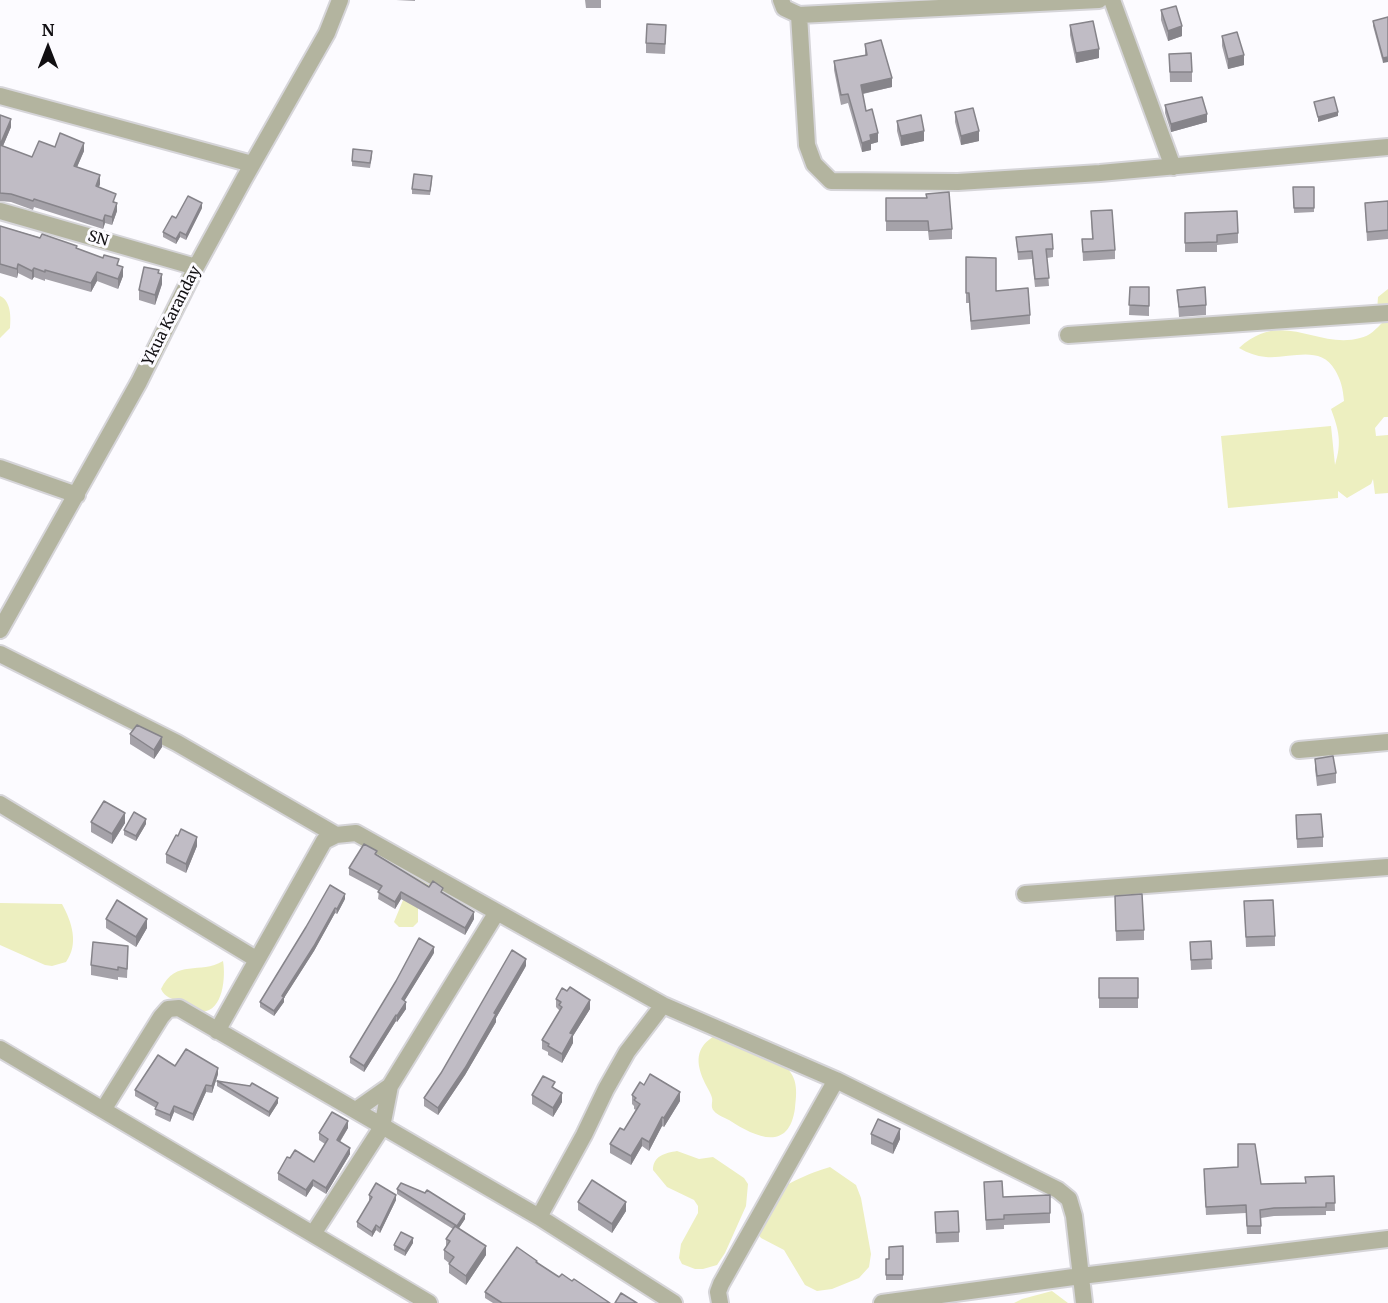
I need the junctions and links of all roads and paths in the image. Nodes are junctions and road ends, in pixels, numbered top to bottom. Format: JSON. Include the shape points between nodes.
{"nodes":[{"id":1,"x":340,"y":0,"type":"edge"},
{"id":2,"x":781,"y":0,"type":"edge"},
{"id":3,"x":1099,"y":0,"type":"edge"},
{"id":4,"x":1112,"y":0,"type":"edge"},
{"id":5,"x":799,"y":15,"type":"junction"},
{"id":6,"x":0,"y":96,"type":"edge"},
{"id":7,"x":1388,"y":147,"type":"edge"},
{"id":8,"x":252,"y":164,"type":"junction"},
{"id":9,"x":1173,"y":167,"type":"junction"},
{"id":10,"x":0,"y":211,"type":"edge"},
{"id":11,"x":196,"y":267,"type":"junction"},
{"id":12,"x":1388,"y":313,"type":"edge"},
{"id":13,"x":1068,"y":335,"type":"dead end"},
{"id":14,"x":0,"y":468,"type":"edge"},
{"id":15,"x":77,"y":495,"type":"junction"},
{"id":16,"x":2,"y":622,"type":"edge"},
{"id":17,"x":0,"y":654,"type":"edge"},
{"id":18,"x":1388,"y":742,"type":"edge"},
{"id":19,"x":1299,"y":750,"type":"dead end"},
{"id":20,"x":0,"y":804,"type":"edge"},
{"id":21,"x":336,"y":835,"type":"junction"},
{"id":22,"x":1388,"y":867,"type":"edge"},
{"id":23,"x":1025,"y":894,"type":"dead end"},
{"id":24,"x":497,"y":912,"type":"junction"},
{"id":25,"x":256,"y":959,"type":"junction"},
{"id":26,"x":663,"y":1005,"type":"junction"},
{"id":27,"x":217,"y":1032,"type":"junction"},
{"id":28,"x":0,"y":1049,"type":"edge"},
{"id":29,"x":836,"y":1080,"type":"junction"},
{"id":30,"x":390,"y":1086,"type":"junction"},
{"id":31,"x":103,"y":1110,"type":"junction"},
{"id":32,"x":356,"y":1110,"type":"junction"},
{"id":33,"x":382,"y":1127,"type":"junction"},
{"id":34,"x":539,"y":1217,"type":"junction"},
{"id":35,"x":313,"y":1234,"type":"junction"},
{"id":36,"x":1388,"y":1239,"type":"edge"},
{"id":37,"x":1081,"y":1276,"type":"junction"},
{"id":38,"x":429,"y":1303,"type":"edge"},
{"id":39,"x":674,"y":1303,"type":"edge"},
{"id":40,"x":720,"y":1303,"type":"edge"},
{"id":41,"x":882,"y":1303,"type":"edge"},
{"id":42,"x":1084,"y":1303,"type":"edge"}],
"edges":[{"from":1,"to":8,"type":"street","name":"Ykua Karanday","via":[[327,33]]},
{"from":2,"to":5,"type":"street","via":[[784,8]]},
{"from":3,"to":5,"type":"street"},
{"from":4,"to":9,"type":"street"},
{"from":5,"to":9,"type":"street","via":[[807,145],[814,164],[831,181],[958,182]]},
{"from":6,"to":8,"type":"street"},
{"from":7,"to":9,"type":"street"},
{"from":8,"to":11,"type":"street","name":"Ykua Karanday"},
{"from":10,"to":11,"type":"street","name":"SN"},
{"from":11,"to":15,"type":"street","name":"Ykua Karanday"},
{"from":12,"to":13,"type":"street"},
{"from":14,"to":15,"type":"street"},
{"from":15,"to":16,"type":"street","name":"Ykua Karanday"},
{"from":17,"to":21,"type":"street","via":[[177,743]]},
{"from":18,"to":19,"type":"street"},
{"from":20,"to":25,"type":"street"},
{"from":21,"to":24,"type":"street","via":[[356,833]]},
{"from":21,"to":25,"type":"street","via":[[324,841]]},
{"from":22,"to":23,"type":"street"},
{"from":24,"to":26,"type":"street"},
{"from":24,"to":30,"type":"street"},
{"from":25,"to":27,"type":"street"},
{"from":26,"to":29,"type":"street"},
{"from":26,"to":34,"type":"street","via":[[627,1052]]},
{"from":27,"to":31,"type":"street","via":[[179,1008],[168,1009]]},
{"from":27,"to":32,"type":"street"},
{"from":28,"to":31,"type":"street"},
{"from":29,"to":37,"type":"street","via":[[1058,1190],[1069,1199],[1074,1216]]},
{"from":29,"to":40,"type":"street","via":[[722,1284],[718,1292]]},
{"from":30,"to":32,"type":"street"},
{"from":30,"to":33,"type":"street"},
{"from":31,"to":35,"type":"street"},
{"from":32,"to":33,"type":"street"},
{"from":33,"to":34,"type":"street"},
{"from":33,"to":35,"type":"street"},
{"from":34,"to":39,"type":"street"},
{"from":35,"to":38,"type":"street"},
{"from":36,"to":37,"type":"street"},
{"from":37,"to":41,"type":"street"},
{"from":37,"to":42,"type":"street"}]}
